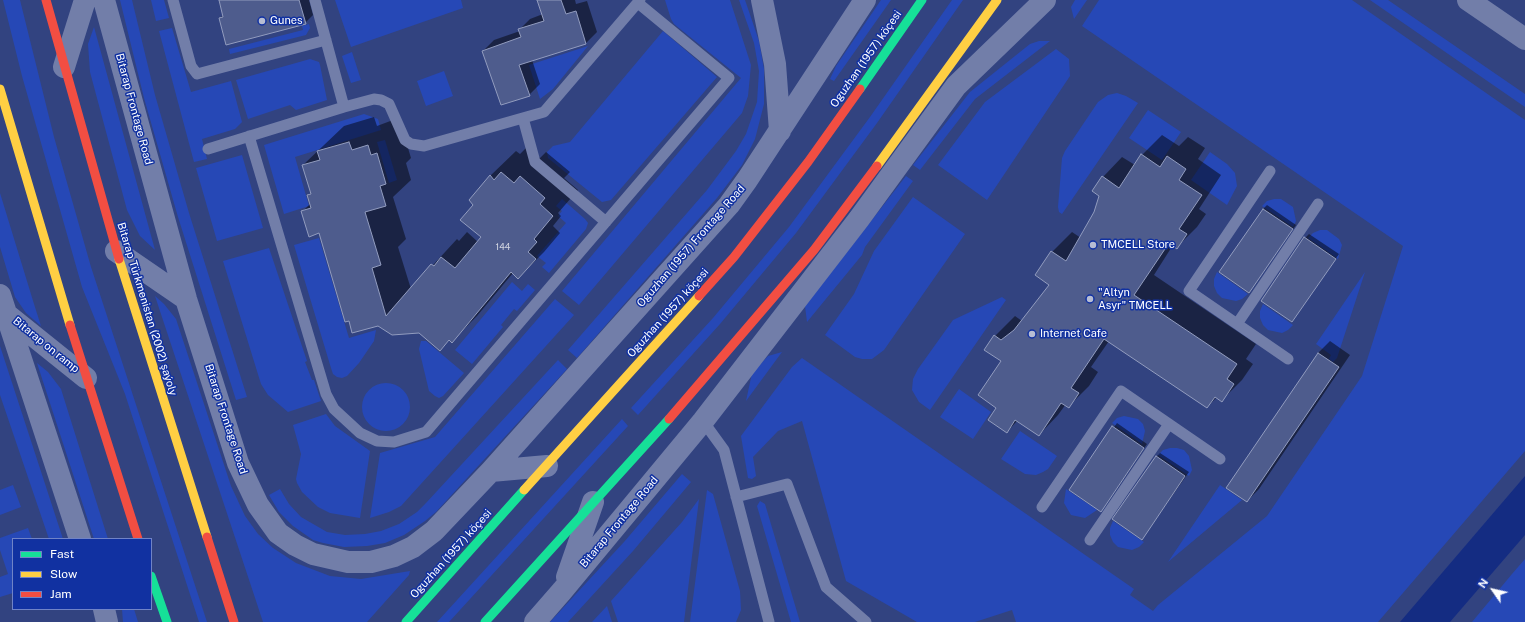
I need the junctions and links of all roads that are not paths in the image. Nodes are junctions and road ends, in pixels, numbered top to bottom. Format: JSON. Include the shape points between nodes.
{"nodes":[{"id":1,"x":46,"y":0,"type":"edge"},
{"id":2,"x":85,"y":0,"type":"edge"},
{"id":3,"x":104,"y":0,"type":"edge"},
{"id":4,"x":173,"y":0,"type":"edge"},
{"id":5,"x":315,"y":0,"type":"edge"},
{"id":6,"x":762,"y":0,"type":"edge"},
{"id":7,"x":865,"y":0,"type":"edge"},
{"id":8,"x":922,"y":0,"type":"edge"},
{"id":9,"x":997,"y":0,"type":"edge"},
{"id":10,"x":1045,"y":0,"type":"edge"},
{"id":11,"x":1468,"y":0,"type":"edge"},
{"id":12,"x":639,"y":1,"type":"edge"},
{"id":13,"x":1525,"y":39,"type":"edge"},
{"id":14,"x":326,"y":40,"type":"junction"},
{"id":15,"x":64,"y":67,"type":"junction"},
{"id":16,"x":956,"y":86,"type":"junction"},
{"id":17,"x":0,"y":89,"type":"edge"},
{"id":18,"x":344,"y":107,"type":"junction"},
{"id":19,"x":917,"y":113,"type":"junction"},
{"id":20,"x":523,"y":118,"type":"junction"},
{"id":21,"x":780,"y":131,"type":"junction"},
{"id":22,"x":249,"y":136,"type":"junction"},
{"id":23,"x":208,"y":149,"type":"dead end"},
{"id":24,"x":1270,"y":171,"type":"dead end"},
{"id":25,"x":1318,"y":204,"type":"dead end"},
{"id":26,"x":606,"y":222,"type":"junction"},
{"id":27,"x":116,"y":251,"type":"junction"},
{"id":28,"x":186,"y":299,"type":"junction"},
{"id":29,"x":3,"y":304,"type":"edge"},
{"id":30,"x":1237,"y":324,"type":"junction"},
{"id":31,"x":1288,"y":359,"type":"dead end"},
{"id":32,"x":86,"y":378,"type":"junction"},
{"id":33,"x":702,"y":420,"type":"junction"},
{"id":34,"x":1169,"y":424,"type":"junction"},
{"id":35,"x":1220,"y":459,"type":"dead end"},
{"id":36,"x":547,"y":466,"type":"junction"},
{"id":37,"x":490,"y":472,"type":"junction"},
{"id":38,"x":736,"y":497,"type":"junction"},
{"id":39,"x":594,"y":502,"type":"junction"},
{"id":40,"x":1042,"y":507,"type":"dead end"},
{"id":41,"x":80,"y":538,"type":"edge"},
{"id":42,"x":137,"y":538,"type":"edge"},
{"id":43,"x":1090,"y":540,"type":"dead end"},
{"id":44,"x":152,"y":579,"type":"edge"},
{"id":45,"x":562,"y":592,"type":"junction"},
{"id":46,"x":104,"y":610,"type":"edge"},
{"id":47,"x":107,"y":622,"type":"edge"},
{"id":48,"x":167,"y":622,"type":"edge"},
{"id":49,"x":234,"y":622,"type":"edge"},
{"id":50,"x":406,"y":622,"type":"edge"},
{"id":51,"x":485,"y":622,"type":"edge"},
{"id":52,"x":535,"y":622,"type":"edge"},
{"id":53,"x":769,"y":622,"type":"edge"},
{"id":54,"x":866,"y":622,"type":"edge"}],
"edges":[{"from":1,"to":15,"type":"main road","name":"Bitarap Türkmenistan (2002) şaýoly"},
{"from":2,"to":15,"type":"street"},
{"from":3,"to":28,"type":"street","name":"Bitarap Frontage Road"},
{"from":4,"to":14,"type":"lane","via":[[191,66],[197,74]]},
{"from":5,"to":14,"type":"lane"},
{"from":6,"to":21,"type":"street","via":[[776,64]]},
{"from":7,"to":21,"type":"street","name":"Oguzhan (1957) Frontage Road"},
{"from":8,"to":36,"type":"main road","name":"Oguzhan (1957) köçesi","via":[[762,223]]},
{"from":9,"to":19,"type":"main road"},
{"from":10,"to":16,"type":"street"},
{"from":11,"to":13,"type":"street"},
{"from":12,"to":20,"type":"lane","via":[[544,112]]},
{"from":12,"to":26,"type":"lane","via":[[729,78]]},
{"from":14,"to":18,"type":"lane"},
{"from":15,"to":27,"type":"main road","name":"Bitarap Türkmenistan (2002) şaýoly"},
{"from":16,"to":19,"type":"street"},
{"from":16,"to":33,"type":"street","via":[[858,219]]},
{"from":17,"to":32,"type":"main road"},
{"from":18,"to":20,"type":"lane","via":[[374,99],[382,100],[389,104],[405,140],[424,146]]},
{"from":18,"to":22,"type":"lane"},
{"from":19,"to":39,"type":"main road","via":[[814,250],[716,366]]},
{"from":20,"to":26,"type":"lane","via":[[536,162]]},
{"from":21,"to":37,"type":"street","name":"Oguzhan (1957) Frontage Road","via":[[729,205]]},
{"from":22,"to":23,"type":"lane"},
{"from":22,"to":26,"type":"lane","via":[[326,394],[334,409],[360,433],[385,443],[426,432]]},
{"from":24,"to":30,"type":"lane","via":[[1189,291]]},
{"from":25,"to":30,"type":"lane"},
{"from":27,"to":28,"type":"street"},
{"from":27,"to":49,"type":"main road","name":"Bitarap Türkmenistan (2002) şaýoly"},
{"from":28,"to":37,"type":"street","name":"Bitarap Frontage Road","via":[[238,463],[268,522],[295,545],[313,554],[348,562],[371,562],[394,556],[413,547],[434,532]]},
{"from":29,"to":32,"type":"street","name":"Bitarap on ramp"},
{"from":29,"to":41,"type":"street"},
{"from":30,"to":31,"type":"lane"},
{"from":32,"to":42,"type":"main road"},
{"from":33,"to":38,"type":"lane","via":[[724,450]]},
{"from":33,"to":45,"type":"street","name":"Bitarap Frontage Road"},
{"from":34,"to":35,"type":"lane"},
{"from":34,"to":40,"type":"lane","via":[[1121,391]]},
{"from":34,"to":43,"type":"lane"},
{"from":36,"to":37,"type":"street"},
{"from":36,"to":50,"type":"main road","name":"Oguzhan (1957) köçesi"},
{"from":38,"to":53,"type":"lane"},
{"from":38,"to":54,"type":"lane","via":[[787,484],[826,587]]},
{"from":39,"to":45,"type":"street"},
{"from":39,"to":51,"type":"main road"},
{"from":44,"to":48,"type":"main road"},
{"from":45,"to":52,"type":"street","name":"Bitarap Frontage Road"},
{"from":46,"to":47,"type":"street"}]}
